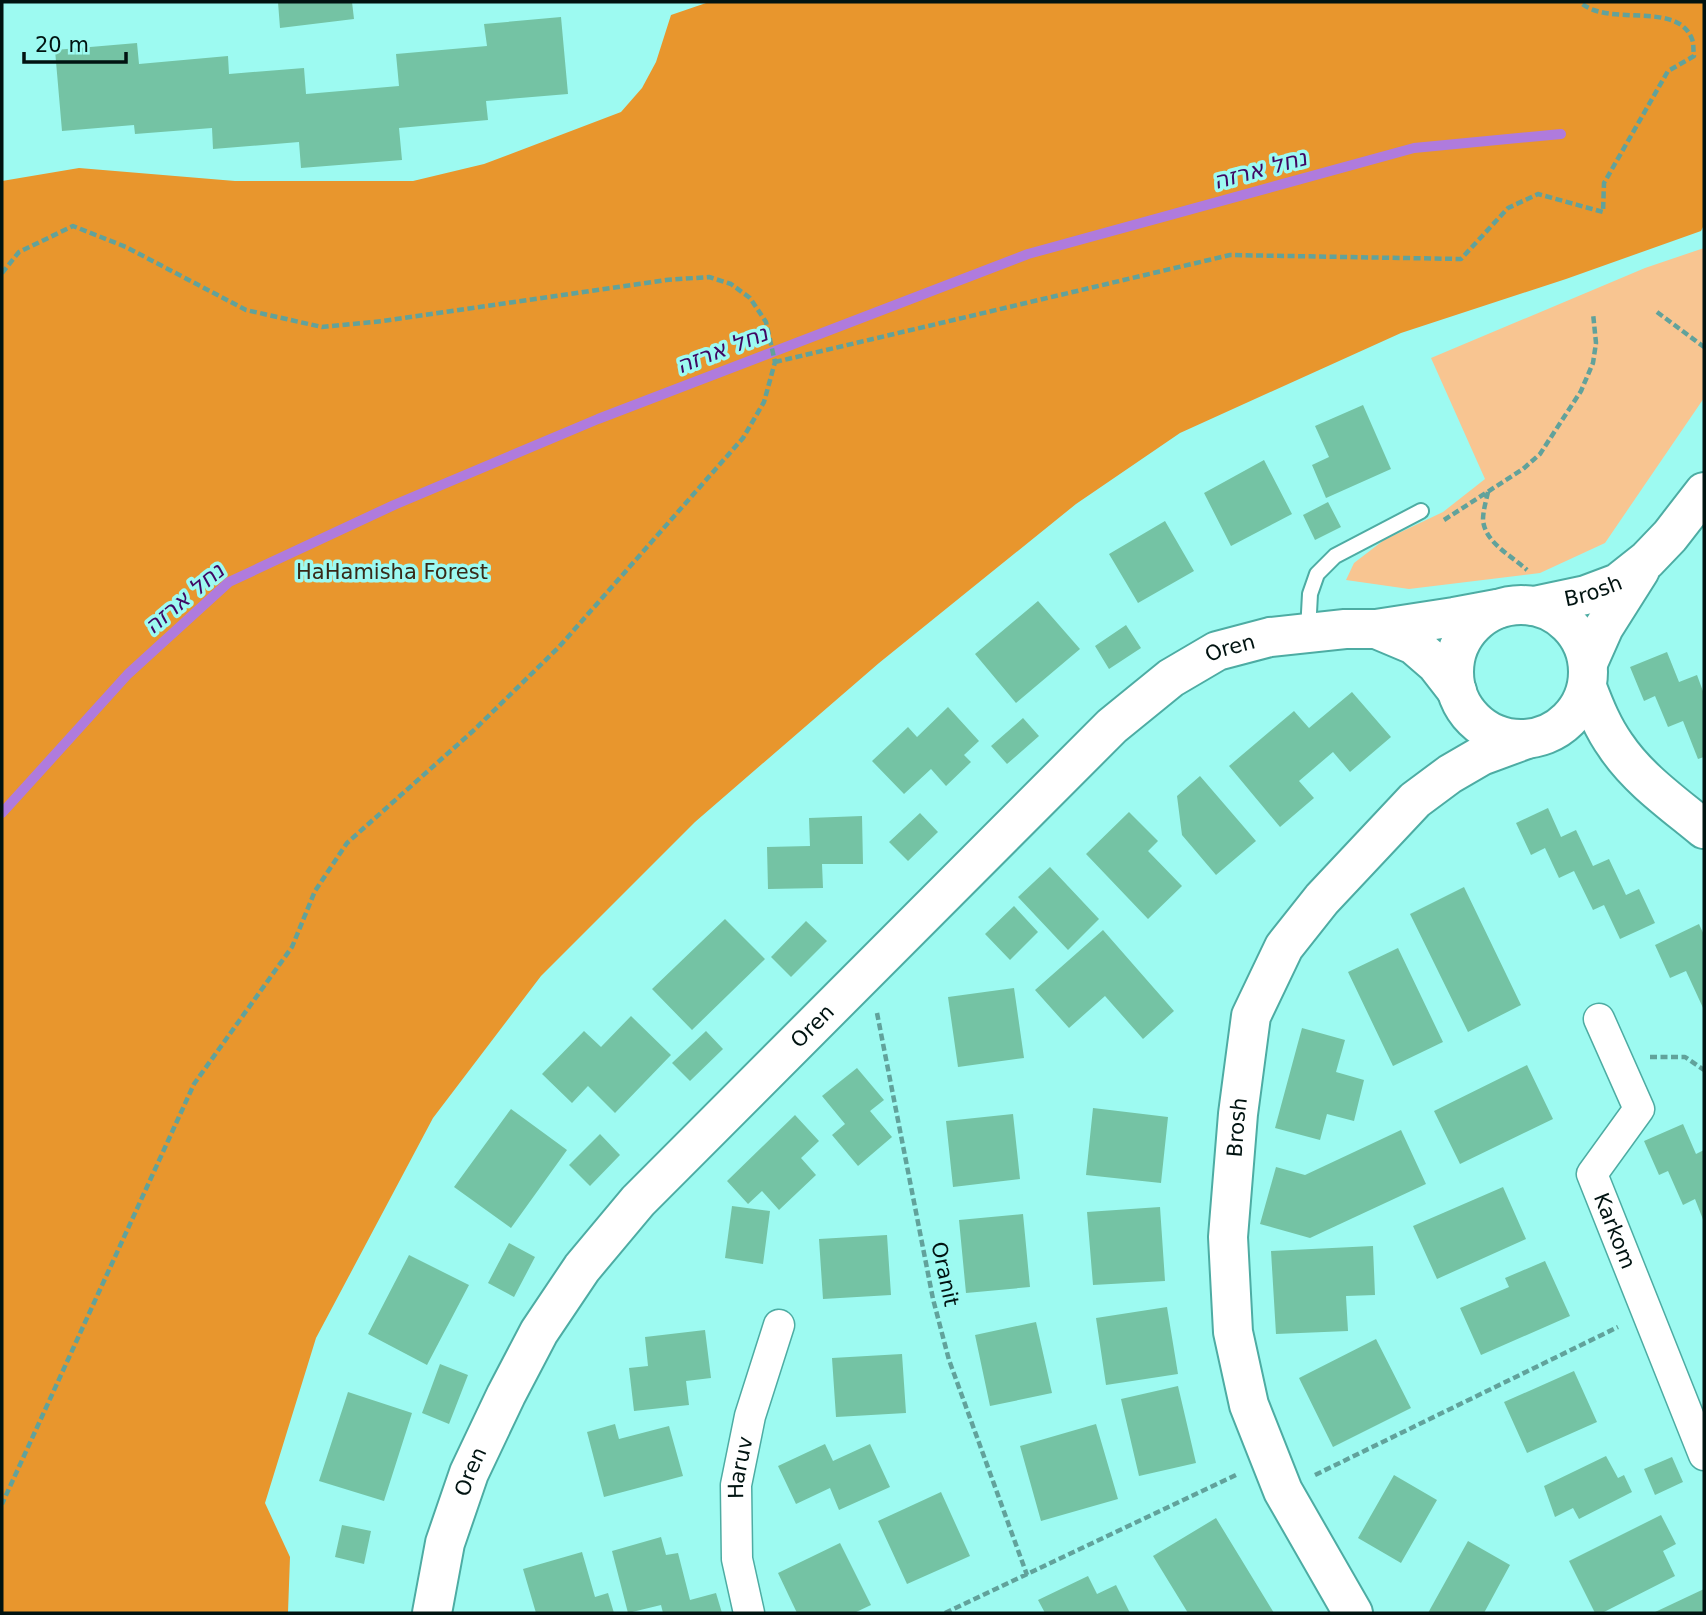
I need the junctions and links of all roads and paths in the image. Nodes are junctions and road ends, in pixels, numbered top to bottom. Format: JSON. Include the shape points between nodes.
{"nodes":[{"id":1,"x":1580,"y":2,"type":"edge"},
{"id":2,"x":2,"y":273,"type":"edge"},
{"id":3,"x":1657,"y":312,"type":"dead end"},
{"id":4,"x":1593,"y":313,"type":"dead end"},
{"id":5,"x":1704,"y":347,"type":"edge"},
{"id":6,"x":775,"y":362,"type":"junction"},
{"id":7,"x":1489,"y":491,"type":"junction"},
{"id":8,"x":1704,"y":492,"type":"edge"},
{"id":9,"x":1421,"y":511,"type":"joint"},
{"id":10,"x":1647,"y":560,"type":"junction"},
{"id":11,"x":1529,"y":605,"type":"junction"},
{"id":12,"x":1376,"y":629,"type":"junction"},
{"id":13,"x":1308,"y":634,"type":"junction"},
{"id":14,"x":1588,"y":675,"type":"junction"},
{"id":15,"x":1457,"y":691,"type":"junction"},
{"id":16,"x":1532,"y":739,"type":"junction"},
{"id":17,"x":1639,"y":774,"type":"junction"},
{"id":18,"x":1704,"y":829,"type":"edge"},
{"id":19,"x":868,"y":970,"type":"junction"},
{"id":20,"x":1600,"y":1019,"type":"dead end"},
{"id":21,"x":1616,"y":1056,"type":"junction"},
{"id":22,"x":1704,"y":1070,"type":"edge"},
{"id":23,"x":1647,"y":1312,"type":"junction"},
{"id":24,"x":779,"y":1325,"type":"dead end"},
{"id":25,"x":1704,"y":1455,"type":"edge"},
{"id":26,"x":1276,"y":1475,"type":"junction"},
{"id":27,"x":2,"y":1504,"type":"edge"},
{"id":28,"x":1027,"y":1575,"type":"junction"},
{"id":29,"x":432,"y":1613,"type":"edge"},
{"id":30,"x":748,"y":1613,"type":"edge"},
{"id":31,"x":945,"y":1613,"type":"edge"},
{"id":32,"x":1353,"y":1613,"type":"edge"}],
"edges":[{"from":1,"to":6,"type":"path","via":[[1600,13],[1672,19],[1684,26],[1692,39],[1694,55],[1668,71],[1604,183],[1603,212],[1538,194],[1508,208],[1461,259],[1230,255]]},
{"from":2,"to":6,"type":"path","via":[[19,251],[73,226],[126,247],[246,310],[322,327],[709,277],[732,284],[750,298],[766,322]]},
{"from":3,"to":5,"type":"path"},
{"from":4,"to":7,"type":"path","via":[[1593,363],[1581,391],[1540,454]]},
{"from":6,"to":27,"type":"path","via":[[764,402],[743,438],[569,637],[473,731],[347,843],[315,891],[292,947],[194,1084]]},
{"from":7,"to":9,"type":"path","via":[[1431,529]]},
{"from":7,"to":11,"type":"path","via":[[1483,520],[1486,531],[1537,579]]},
{"from":8,"to":10,"type":"street","name":"Brosh"},
{"from":9,"to":13,"type":"lane","via":[[1335,556],[1317,574],[1310,594]]},
{"from":10,"to":11,"type":"street","name":"Brosh","via":[[1618,583],[1586,595]]},
{"from":10,"to":14,"type":"street","name":"Brosh","via":[[1599,637]]},
{"from":11,"to":12,"type":"street","name":"Oren"},
{"from":11,"to":14,"type":"street","via":[[1553,613],[1570,626],[1582,643]]},
{"from":11,"to":15,"type":"street","via":[[1480,619],[1466,634],[1457,651]]},
{"from":12,"to":13,"type":"street","name":"Oren"},
{"from":12,"to":15,"type":"street","name":"Oren","via":[[1413,645]]},
{"from":13,"to":19,"type":"street","name":"Oren","via":[[1270,637],[1217,651],[1171,678],[1112,726]]},
{"from":14,"to":16,"type":"street","via":[[1581,705],[1569,720]]},
{"from":14,"to":17,"type":"street","via":[[1600,720]]},
{"from":15,"to":16,"type":"street","via":[[1473,719],[1488,731]]},
{"from":16,"to":17,"type":"street","via":[[1600,751]]},
{"from":16,"to":26,"type":"street","name":"Brosh","via":[[1481,756],[1415,800],[1322,899],[1284,947],[1251,1016],[1228,1237],[1234,1332],[1249,1405]]},
{"from":17,"to":18,"type":"street"},
{"from":19,"to":28,"type":"path","name":"Oranit","via":[[949,1360]]},
{"from":19,"to":29,"type":"street","name":"Oren","via":[[638,1201],[582,1268],[539,1332],[469,1474],[445,1543]]},
{"from":20,"to":21,"type":"street","name":"Karkom"},
{"from":21,"to":22,"type":"path","via":[[1685,1057]]},
{"from":21,"to":23,"type":"street","name":"Karkom","via":[[1639,1109],[1592,1174]]},
{"from":23,"to":25,"type":"street","name":"Karkom"},
{"from":23,"to":26,"type":"path"},
{"from":24,"to":30,"type":"street","name":"Haruv","via":[[750,1416],[736,1485],[737,1559]]},
{"from":26,"to":28,"type":"path"},
{"from":26,"to":32,"type":"street","name":"Brosh"},
{"from":28,"to":31,"type":"path"}]}
